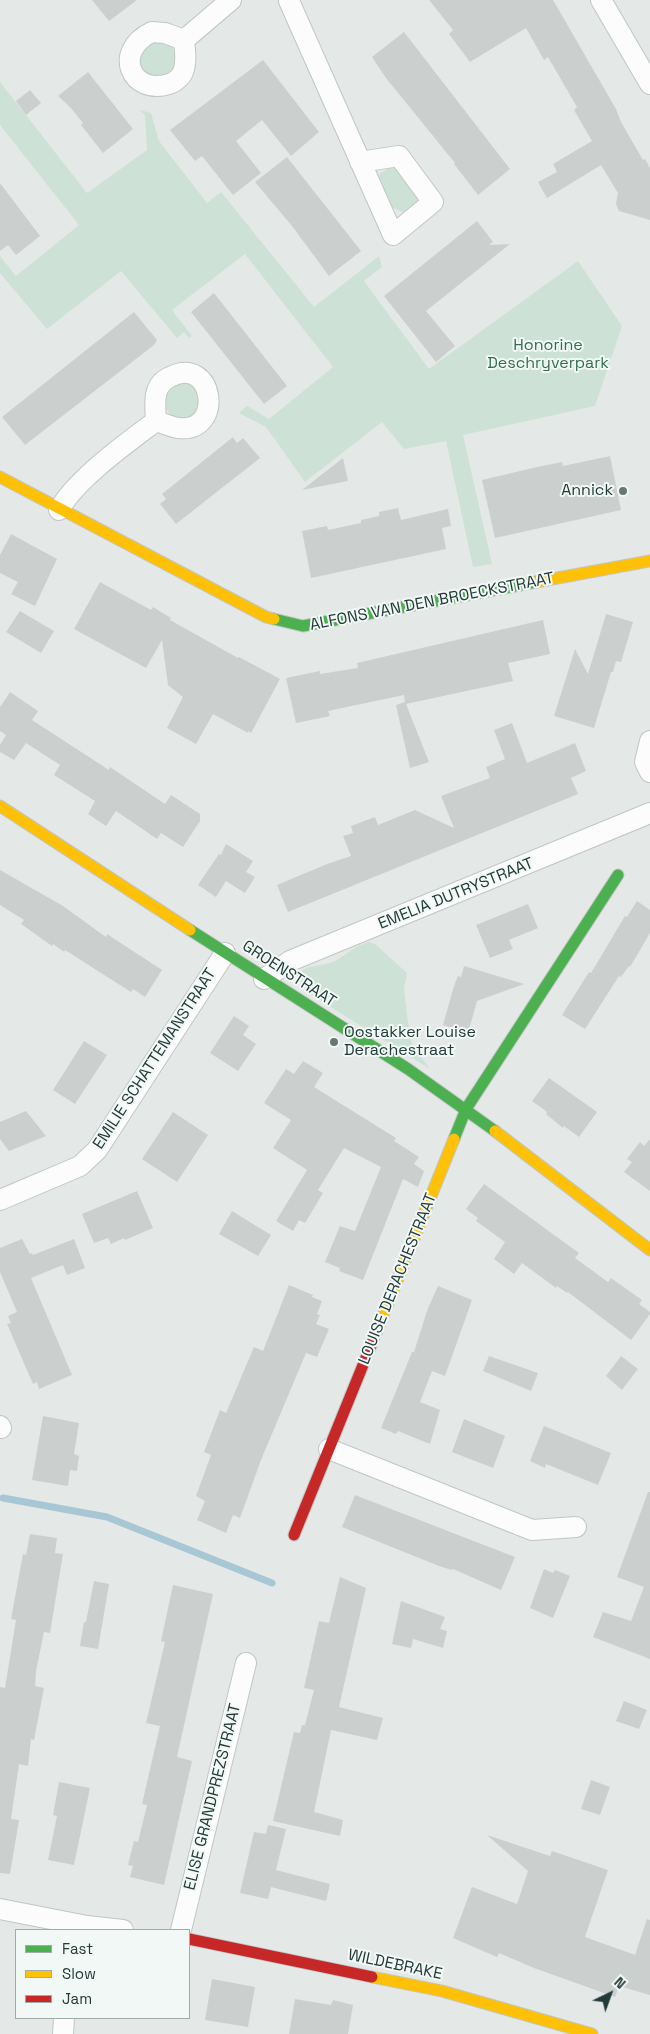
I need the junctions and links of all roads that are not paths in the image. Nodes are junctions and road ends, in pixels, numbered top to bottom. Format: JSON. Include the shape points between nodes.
{"nodes":[{"id":1,"x":231,"y":0,"type":"edge"},
{"id":2,"x":289,"y":0,"type":"edge"},
{"id":3,"x":601,"y":0,"type":"edge"},
{"id":4,"x":184,"y":40,"type":"dead end"},
{"id":5,"x":650,"y":84,"type":"edge"},
{"id":6,"x":360,"y":162,"type":"dead end"},
{"id":7,"x":156,"y":421,"type":"dead end"},
{"id":8,"x":0,"y":477,"type":"edge"},
{"id":9,"x":59,"y":510,"type":"junction"},
{"id":10,"x":650,"y":561,"type":"edge"},
{"id":11,"x":650,"y":741,"type":"edge"},
{"id":12,"x":650,"y":772,"type":"edge"},
{"id":13,"x":0,"y":806,"type":"edge"},
{"id":14,"x":650,"y":813,"type":"edge"},
{"id":15,"x":618,"y":875,"type":"dead end"},
{"id":16,"x":225,"y":953,"type":"junction"},
{"id":17,"x":264,"y":979,"type":"junction"},
{"id":18,"x":466,"y":1109,"type":"junction"},
{"id":19,"x":0,"y":1200,"type":"edge"},
{"id":20,"x":650,"y":1250,"type":"edge"},
{"id":21,"x":330,"y":1449,"type":"junction"},
{"id":22,"x":576,"y":1527,"type":"dead end"},
{"id":23,"x":294,"y":1535,"type":"dead end"},
{"id":24,"x":246,"y":1663,"type":"dead end"},
{"id":25,"x":0,"y":1909,"type":"edge"},
{"id":26,"x":87,"y":1928,"type":"edge"},
{"id":27,"x":105,"y":1929,"type":"edge"},
{"id":28,"x":181,"y":1929,"type":"edge"},
{"id":29,"x":190,"y":1939,"type":"edge"},
{"id":30,"x":64,"y":2019,"type":"edge"},
{"id":31,"x":63,"y":2034,"type":"edge"},
{"id":32,"x":592,"y":2034,"type":"edge"}],
"edges":[{"from":1,"to":4,"type":"street"},
{"from":2,"to":6,"type":"street"},
{"from":3,"to":5,"type":"street"},
{"from":7,"to":9,"type":"street","via":[[80,483]]},
{"from":8,"to":9,"type":"street","name":"ALFONS VAN DEN BROECKSTRAAT"},
{"from":9,"to":10,"type":"street","name":"ALFONS VAN DEN BROECKSTRAAT","via":[[266,617],[303,626]]},
{"from":11,"to":12,"type":"street","via":[[645,762]]},
{"from":13,"to":16,"type":"street","name":"GROENSTRAAT"},
{"from":14,"to":17,"type":"street","name":"EMELIA DUTRYSTRAAT","via":[[290,961]]},
{"from":15,"to":18,"type":"street"},
{"from":16,"to":17,"type":"street","name":"GROENSTRAAT"},
{"from":16,"to":19,"type":"street","name":"EMILIE SCHATTEMANSTRAAT","via":[[97,1150],[80,1166]]},
{"from":17,"to":18,"type":"street","name":"GROENSTRAAT"},
{"from":18,"to":20,"type":"street","name":"GROENSTRAAT"},
{"from":18,"to":21,"type":"street","name":"LOUISE DERACHESTRAAT"},
{"from":21,"to":22,"type":"street","via":[[532,1530]]},
{"from":21,"to":23,"type":"street","name":"LOUISE DERACHESTRAAT"},
{"from":24,"to":28,"type":"street","name":"ELISE GRANDPREZSTRAAT"},
{"from":25,"to":26,"type":"street"},
{"from":26,"to":27,"type":"street"},
{"from":29,"to":32,"type":"street","name":"WILDEBRAKE","via":[[442,1991]]},
{"from":30,"to":31,"type":"street"}]}
